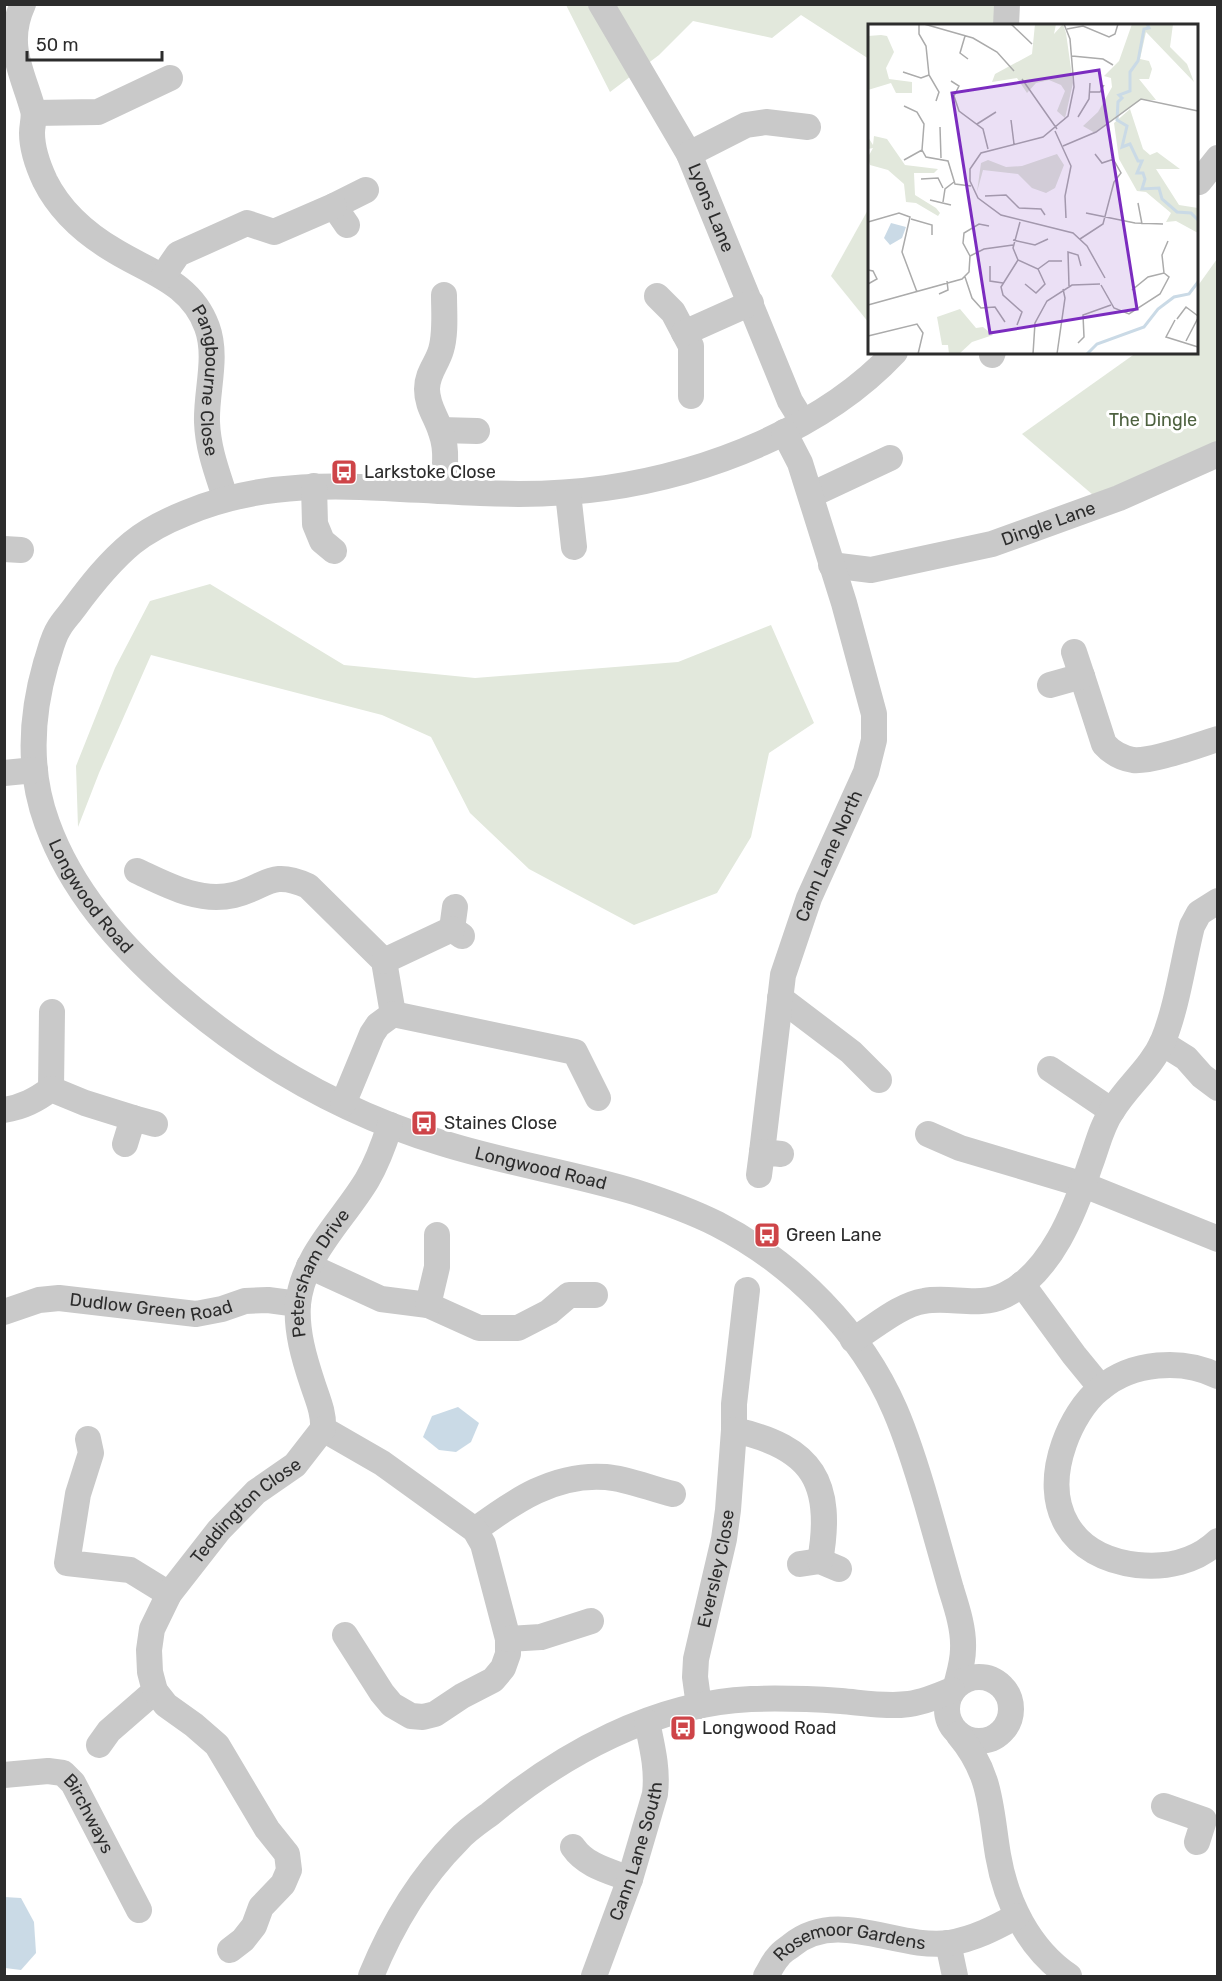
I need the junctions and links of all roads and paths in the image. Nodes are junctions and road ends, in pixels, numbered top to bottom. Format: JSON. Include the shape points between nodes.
{"nodes":[{"id":1,"x":23,"y":4,"type":"edge"},
{"id":2,"x":601,"y":4,"type":"edge"},
{"id":3,"x":1007,"y":4,"type":"edge"},
{"id":4,"x":1006,"y":24,"type":"edge"},
{"id":5,"x":170,"y":78,"type":"dead end"},
{"id":6,"x":34,"y":113,"type":"junction"},
{"id":7,"x":808,"y":128,"type":"dead end"},
{"id":8,"x":689,"y":154,"type":"junction"},
{"id":9,"x":1218,"y":158,"type":"edge"},
{"id":10,"x":1198,"y":182,"type":"edge"},
{"id":11,"x":366,"y":190,"type":"dead end"},
{"id":12,"x":163,"y":276,"type":"junction"},
{"id":13,"x":444,"y":295,"type":"dead end"},
{"id":14,"x":657,"y":296,"type":"dead end"},
{"id":15,"x":751,"y":303,"type":"junction"},
{"id":16,"x":684,"y":333,"type":"junction"},
{"id":17,"x":893,"y":354,"type":"edge"},
{"id":18,"x":691,"y":396,"type":"dead end"},
{"id":19,"x":793,"y":427,"type":"junction"},
{"id":20,"x":441,"y":430,"type":"junction"},
{"id":21,"x":477,"y":431,"type":"dead end"},
{"id":22,"x":1218,"y":454,"type":"edge"},
{"id":23,"x":890,"y":458,"type":"dead end"},
{"id":24,"x":314,"y":486,"type":"junction"},
{"id":25,"x":441,"y":491,"type":"junction"},
{"id":26,"x":568,"y":493,"type":"junction"},
{"id":27,"x":811,"y":495,"type":"junction"},
{"id":28,"x":225,"y":497,"type":"junction"},
{"id":29,"x":573,"y":551,"type":"dead end"},
{"id":30,"x":339,"y":552,"type":"dead end"},
{"id":31,"x":831,"y":565,"type":"junction"},
{"id":32,"x":871,"y":570,"type":"junction"},
{"id":33,"x":844,"y":603,"type":"junction"},
{"id":34,"x":1050,"y":685,"type":"dead end"},
{"id":35,"x":1217,"y":728,"type":"edge"},
{"id":36,"x":35,"y":770,"type":"junction"},
{"id":37,"x":4,"y":773,"type":"edge"},
{"id":38,"x":137,"y":871,"type":"dead end"},
{"id":39,"x":1218,"y":901,"type":"edge"},
{"id":40,"x":456,"y":924,"type":"dead end"},
{"id":41,"x":384,"y":961,"type":"junction"},
{"id":42,"x":780,"y":998,"type":"junction"},
{"id":43,"x":51,"y":1009,"type":"dead end"},
{"id":44,"x":393,"y":1014,"type":"junction"},
{"id":45,"x":1162,"y":1043,"type":"junction"},
{"id":46,"x":1044,"y":1066,"type":"dead end"},
{"id":47,"x":879,"y":1080,"type":"dead end"},
{"id":48,"x":1218,"y":1088,"type":"edge"},
{"id":49,"x":51,"y":1089,"type":"junction"},
{"id":50,"x":598,"y":1098,"type":"dead end"},
{"id":51,"x":343,"y":1104,"type":"junction"},
{"id":52,"x":4,"y":1110,"type":"edge"},
{"id":53,"x":1112,"y":1111,"type":"junction"},
{"id":54,"x":390,"y":1125,"type":"junction"},
{"id":55,"x":928,"y":1134,"type":"dead end"},
{"id":56,"x":125,"y":1144,"type":"dead end"},
{"id":57,"x":767,"y":1160,"type":"dead end"},
{"id":58,"x":1084,"y":1185,"type":"junction"},
{"id":59,"x":437,"y":1235,"type":"dead end"},
{"id":60,"x":1218,"y":1239,"type":"edge"},
{"id":61,"x":309,"y":1266,"type":"junction"},
{"id":62,"x":1022,"y":1284,"type":"junction"},
{"id":63,"x":747,"y":1290,"type":"dead end"},
{"id":64,"x":595,"y":1295,"type":"dead end"},
{"id":65,"x":298,"y":1304,"type":"junction"},
{"id":66,"x":428,"y":1305,"type":"junction"},
{"id":67,"x":4,"y":1312,"type":"edge"},
{"id":68,"x":853,"y":1341,"type":"junction"},
{"id":69,"x":1218,"y":1376,"type":"edge"},
{"id":70,"x":1101,"y":1388,"type":"junction"},
{"id":71,"x":323,"y":1429,"type":"junction"},
{"id":72,"x":734,"y":1430,"type":"junction"},
{"id":73,"x":87,"y":1438,"type":"dead end"},
{"id":74,"x":673,"y":1494,"type":"dead end"},
{"id":75,"x":475,"y":1530,"type":"junction"},
{"id":76,"x":1218,"y":1541,"type":"edge"},
{"id":77,"x":819,"y":1565,"type":"dead end"},
{"id":78,"x":169,"y":1594,"type":"junction"},
{"id":79,"x":591,"y":1622,"type":"dead end"},
{"id":80,"x":961,"y":1623,"type":"junction"},
{"id":81,"x":345,"y":1635,"type":"dead end"},
{"id":82,"x":508,"y":1639,"type":"junction"},
{"id":83,"x":1000,"y":1685,"type":"junction"},
{"id":84,"x":954,"y":1688,"type":"junction"},
{"id":85,"x":155,"y":1691,"type":"junction"},
{"id":86,"x":884,"y":1705,"type":"junction"},
{"id":87,"x":699,"y":1706,"type":"junction"},
{"id":88,"x":647,"y":1722,"type":"junction"},
{"id":89,"x":1001,"y":1732,"type":"junction"},
{"id":90,"x":957,"y":1734,"type":"junction"},
{"id":91,"x":99,"y":1745,"type":"dead end"},
{"id":92,"x":4,"y":1774,"type":"edge"},
{"id":93,"x":988,"y":1786,"type":"junction"},
{"id":94,"x":1164,"y":1806,"type":"dead end"},
{"id":95,"x":1206,"y":1827,"type":"edge"},
{"id":96,"x":573,"y":1847,"type":"dead end"},
{"id":97,"x":630,"y":1879,"type":"junction"},
{"id":98,"x":139,"y":1910,"type":"dead end"},
{"id":99,"x":1017,"y":1916,"type":"junction"},
{"id":100,"x":948,"y":1943,"type":"junction"},
{"id":101,"x":231,"y":1950,"type":"dead end"},
{"id":102,"x":370,"y":1977,"type":"edge"},
{"id":103,"x":594,"y":1977,"type":"edge"},
{"id":104,"x":766,"y":1977,"type":"edge"},
{"id":105,"x":955,"y":1977,"type":"edge"},
{"id":106,"x":1068,"y":1977,"type":"edge"}],
"edges":[{"from":1,"to":6,"type":"street","name":"Pangbourne Close","via":[[15,49]]},
{"from":2,"to":8,"type":"street","name":"Lyons Lane"},
{"from":3,"to":4,"type":"street"},
{"from":5,"to":6,"type":"street","via":[[98,112]]},
{"from":6,"to":12,"type":"street","name":"Pangbourne Close","via":[[33,149],[45,181],[66,212],[95,239]]},
{"from":7,"to":8,"type":"street","via":[[766,122],[746,125]]},
{"from":8,"to":15,"type":"street","name":"Lyons Lane"},
{"from":9,"to":10,"type":"street"},
{"from":11,"to":12,"type":"street","via":[[341,216],[274,232],[247,223],[178,254]]},
{"from":12,"to":28,"type":"street","name":"Pangbourne Close","via":[[191,298],[207,327],[211,354],[207,421],[210,452]]},
{"from":13,"to":20,"type":"street","via":[[444,335],[427,386],[428,403]]},
{"from":14,"to":16,"type":"street","via":[[673,312]]},
{"from":15,"to":16,"type":"street"},
{"from":15,"to":19,"type":"street","name":"Lyons Lane","via":[[790,401]]},
{"from":16,"to":18,"type":"street","via":[[691,345]]},
{"from":17,"to":19,"type":"street","name":"Longwood Road","via":[[846,395]]},
{"from":19,"to":26,"type":"street","name":"Longwood Road","via":[[740,452],[685,471]]},
{"from":19,"to":27,"type":"street","name":"Lyons Lane"},
{"from":20,"to":21,"type":"street"},
{"from":20,"to":25,"type":"street","via":[[446,449]]},
{"from":22,"to":32,"type":"street","name":"Dingle Lane","via":[[1119,498],[992,544]]},
{"from":23,"to":27,"type":"street"},
{"from":24,"to":25,"type":"street","name":"Longwood Road"},
{"from":24,"to":28,"type":"street","name":"Longwood Road"},
{"from":24,"to":30,"type":"street","via":[[315,524],[322,541]]},
{"from":25,"to":26,"type":"street","name":"Longwood Road"},
{"from":26,"to":29,"type":"street"},
{"from":27,"to":31,"type":"street","name":"Lyons Lane"},
{"from":28,"to":36,"type":"street","name":"Longwood Road","via":[[163,522],[134,541],[93,582],[56,632],[37,695]]},
{"from":31,"to":32,"type":"street","name":"Dingle Lane"},
{"from":31,"to":33,"type":"street","name":"Cann Lane North"},
{"from":32,"to":33,"type":"street"},
{"from":33,"to":42,"type":"street","name":"Cann Lane North","via":[[874,714],[874,741],[866,771],[809,898],[783,975]]},
{"from":34,"to":35,"type":"street","via":[[1078,664],[1104,744],[1122,757],[1147,759]]},
{"from":36,"to":37,"type":"street"},
{"from":36,"to":51,"type":"street","name":"Longwood Road","via":[[44,815],[56,846],[75,882],[108,928],[162,982],[243,1047]]},
{"from":38,"to":41,"type":"street","via":[[204,897],[233,895],[278,878],[291,879],[308,886]]},
{"from":39,"to":45,"type":"street","via":[[1199,913],[1192,926]]},
{"from":40,"to":41,"type":"street"},
{"from":41,"to":44,"type":"street"},
{"from":42,"to":47,"type":"street","via":[[851,1052]]},
{"from":42,"to":57,"type":"street","name":"Cann Lane North"},
{"from":43,"to":49,"type":"street"},
{"from":44,"to":50,"type":"street","via":[[575,1052]]},
{"from":44,"to":51,"type":"street","via":[[372,1034]]},
{"from":45,"to":48,"type":"street","via":[[1186,1058]]},
{"from":45,"to":53,"type":"street"},
{"from":46,"to":53,"type":"street"},
{"from":49,"to":52,"type":"street","via":[[21,1107]]},
{"from":49,"to":56,"type":"street","via":[[144,1121]]},
{"from":51,"to":54,"type":"street","name":"Longwood Road"},
{"from":53,"to":58,"type":"street"},
{"from":54,"to":61,"type":"street","name":"Petersham Drive","via":[[367,1180]]},
{"from":54,"to":68,"type":"street","name":"Longwood Road","via":[[441,1143],[630,1191],[699,1215],[746,1240],[804,1285]]},
{"from":55,"to":58,"type":"street","via":[[960,1148]]},
{"from":58,"to":60,"type":"street"},
{"from":58,"to":62,"type":"street","via":[[1053,1249]]},
{"from":59,"to":66,"type":"street","via":[[437,1267]]},
{"from":61,"to":65,"type":"street","name":"Petersham Drive"},
{"from":61,"to":66,"type":"street","via":[[381,1299]]},
{"from":62,"to":68,"type":"street","via":[[1004,1296],[986,1301],[931,1300],[914,1304]]},
{"from":62,"to":70,"type":"street"},
{"from":63,"to":72,"type":"street","name":"Eversley Close"},
{"from":64,"to":66,"type":"street","via":[[569,1295],[519,1329],[479,1328]]},
{"from":65,"to":67,"type":"street","name":"Dudlow Green Road","via":[[245,1301],[196,1314],[59,1298]]},
{"from":65,"to":71,"type":"street","name":"Petersham Drive","via":[[297,1328],[324,1416]]},
{"from":68,"to":80,"type":"street","name":"Longwood Road","via":[[894,1407],[921,1483]]},
{"from":69,"to":70,"type":"street","via":[[1185,1365],[1157,1366],[1127,1374]]},
{"from":70,"to":76,"type":"street","via":[[1072,1425],[1059,1462],[1057,1500],[1077,1538],[1096,1554],[1122,1563],[1156,1566],[1187,1560]]},
{"from":71,"to":75,"type":"street","via":[[382,1463]]},
{"from":71,"to":78,"type":"street","name":"Teddington Close","via":[[295,1465],[255,1492],[219,1530]]},
{"from":72,"to":77,"type":"street","via":[[781,1444],[810,1468],[819,1484],[825,1521]]},
{"from":72,"to":87,"type":"street","name":"Eversley Close","via":[[724,1539],[696,1659]]},
{"from":73,"to":78,"type":"street","via":[[91,1452],[78,1494],[66,1569],[130,1570]]},
{"from":74,"to":75,"type":"street","via":[[629,1481],[575,1478],[521,1497]]},
{"from":75,"to":82,"type":"street","via":[[483,1544]]},
{"from":78,"to":85,"type":"street","name":"Teddington Close","via":[[152,1629],[150,1672]]},
{"from":79,"to":82,"type":"street","via":[[541,1637]]},
{"from":80,"to":83,"type":"street","name":"Longwood Road"},
{"from":80,"to":84,"type":"street","name":"Longwood Road","via":[[964,1650]]},
{"from":81,"to":82,"type":"street","via":[[392,1705],[423,1718],[493,1680],[503,1668]]},
{"from":83,"to":84,"type":"street","via":[[983,1677],[964,1680]]},
{"from":83,"to":89,"type":"street","via":[[1011,1704],[1008,1724]]},
{"from":84,"to":86,"type":"street","via":[[910,1704]]},
{"from":84,"to":90,"type":"street","via":[[946,1708]]},
{"from":85,"to":91,"type":"street","via":[[109,1731]]},
{"from":85,"to":101,"type":"street","via":[[166,1706],[217,1745],[267,1829],[287,1854],[289,1870],[283,1884],[261,1907],[243,1940]]},
{"from":86,"to":87,"type":"street","via":[[750,1699]]},
{"from":86,"to":90,"type":"street"},
{"from":87,"to":88,"type":"street"},
{"from":88,"to":97,"type":"street","name":"Cann Lane South","via":[[657,1779]]},
{"from":88,"to":102,"type":"street","via":[[602,1740],[550,1769],[458,1840],[419,1887],[391,1932]]},
{"from":89,"to":90,"type":"street","via":[[985,1741]]},
{"from":89,"to":93,"type":"street"},
{"from":90,"to":93,"type":"street","via":[[972,1750]]},
{"from":92,"to":98,"type":"street","name":"Birchways","via":[[48,1771],[63,1773],[73,1783]]},
{"from":93,"to":99,"type":"street","via":[[998,1857]]},
{"from":94,"to":95,"type":"street"},
{"from":96,"to":97,"type":"street","via":[[580,1858]]},
{"from":97,"to":103,"type":"street","name":"Cann Lane South"},
{"from":99,"to":100,"type":"street","name":"Rosemoor Gardens","via":[[982,1935]]},
{"from":99,"to":106,"type":"street","via":[[1032,1941]]},
{"from":100,"to":104,"type":"street","name":"Rosemoor Gardens","via":[[915,1943],[833,1929],[798,1940],[778,1956]]},
{"from":100,"to":105,"type":"street","name":"Rosemoor Gardens"}]}
